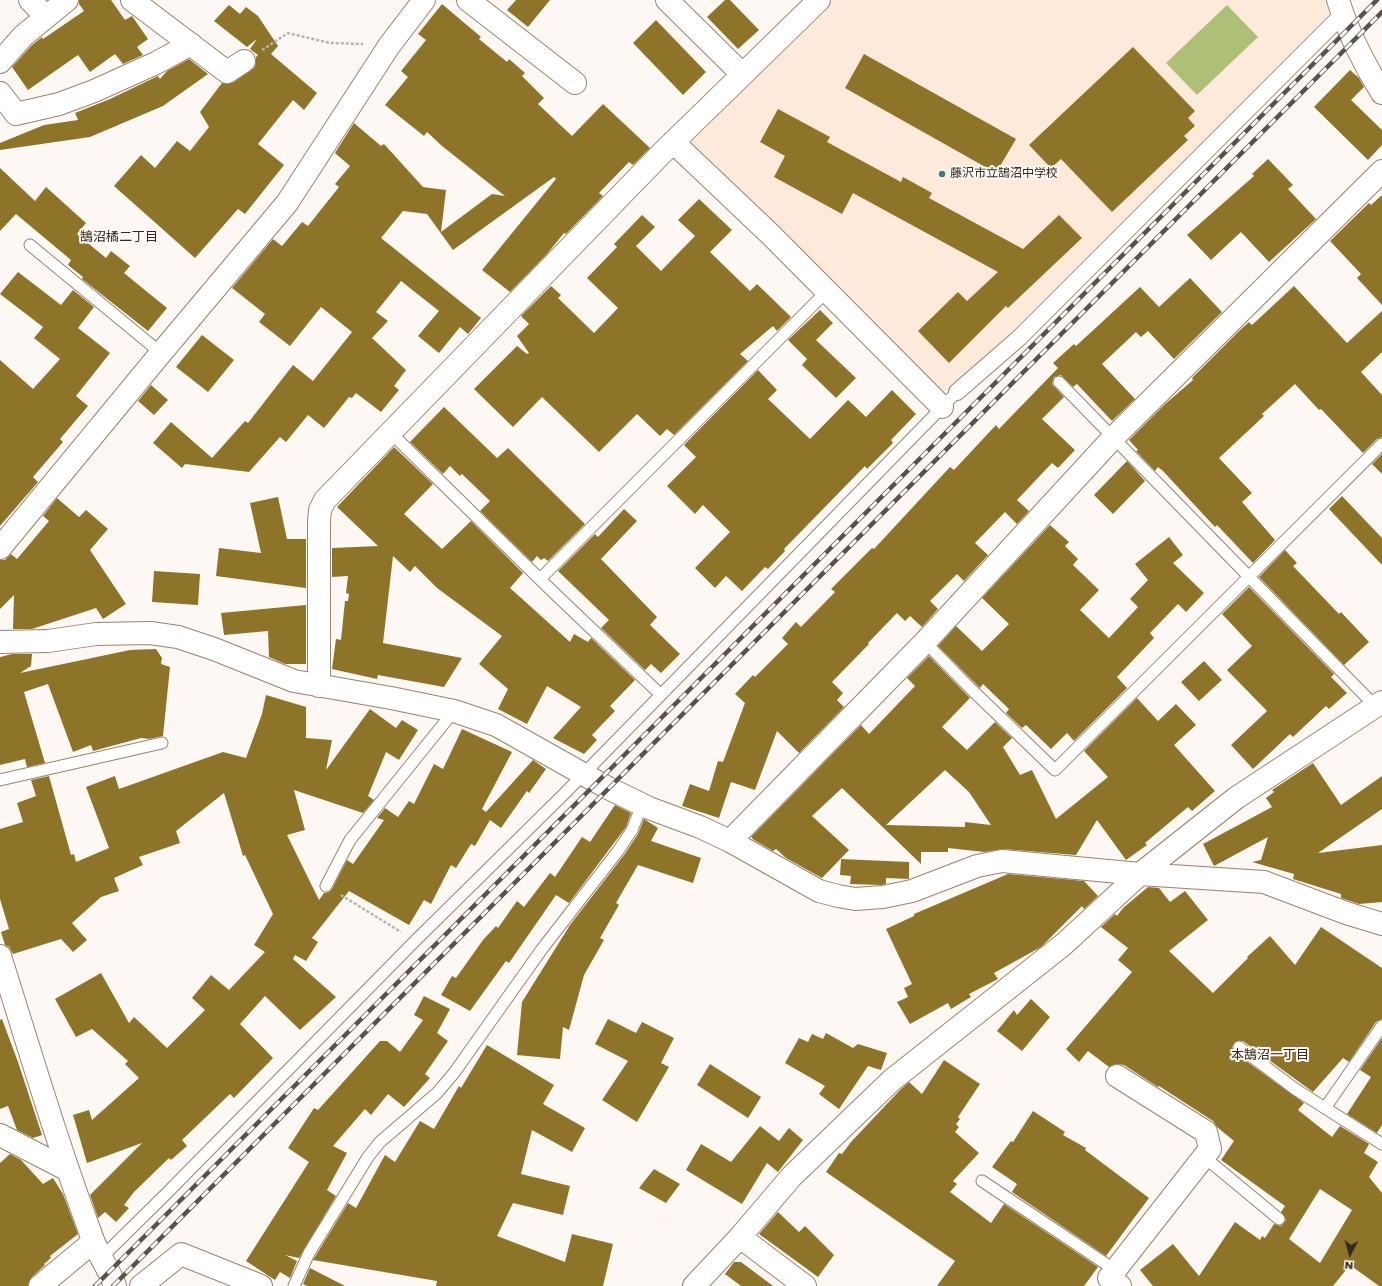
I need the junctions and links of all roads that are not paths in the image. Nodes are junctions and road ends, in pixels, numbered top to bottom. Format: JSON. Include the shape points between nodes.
{"nodes":[{"id":1,"x":30,"y":0,"type":"edge"},
{"id":2,"x":67,"y":0,"type":"edge"},
{"id":3,"x":132,"y":0,"type":"edge"},
{"id":4,"x":424,"y":0,"type":"edge"},
{"id":5,"x":468,"y":0,"type":"edge"},
{"id":6,"x":819,"y":0,"type":"edge"},
{"id":7,"x":679,"y":4,"type":"edge"},
{"id":8,"x":1340,"y":7,"type":"edge"},
{"id":9,"x":46,"y":17,"type":"junction"},
{"id":10,"x":191,"y":44,"type":"junction"},
{"id":11,"x":0,"y":62,"type":"edge"},
{"id":12,"x":244,"y":62,"type":"road end"},
{"id":13,"x":742,"y":74,"type":"junction"},
{"id":14,"x":574,"y":83,"type":"dead end"},
{"id":15,"x":0,"y":93,"type":"edge"},
{"id":16,"x":1382,"y":93,"type":"edge"},
{"id":17,"x":673,"y":142,"type":"junction"},
{"id":18,"x":1382,"y":171,"type":"edge"},
{"id":19,"x":30,"y":245,"type":"dead end"},
{"id":20,"x":827,"y":291,"type":"junction"},
{"id":21,"x":161,"y":353,"type":"junction"},
{"id":22,"x":1059,"y":382,"type":"dead end"},
{"id":23,"x":949,"y":400,"type":"junction"},
{"id":24,"x":391,"y":434,"type":"junction"},
{"id":25,"x":1113,"y":438,"type":"junction"},
{"id":26,"x":1382,"y":444,"type":"edge"},
{"id":27,"x":0,"y":548,"type":"edge"},
{"id":28,"x":1248,"y":577,"type":"junction"},
{"id":29,"x":540,"y":579,"type":"junction"},
{"id":30,"x":0,"y":642,"type":"edge"},
{"id":31,"x":925,"y":642,"type":"junction"},
{"id":32,"x":319,"y":686,"type":"junction"},
{"id":33,"x":661,"y":694,"type":"junction"},
{"id":34,"x":1380,"y":707,"type":"edge"},
{"id":35,"x":454,"y":711,"type":"junction"},
{"id":36,"x":162,"y":743,"type":"dead end"},
{"id":37,"x":583,"y":775,"type":"junction"},
{"id":38,"x":0,"y":780,"type":"edge"},
{"id":39,"x":642,"y":805,"type":"junction"},
{"id":40,"x":730,"y":841,"type":"junction"},
{"id":41,"x":1140,"y":874,"type":"junction"},
{"id":42,"x":326,"y":886,"type":"road end"},
{"id":43,"x":1382,"y":924,"type":"edge"},
{"id":44,"x":0,"y":956,"type":"edge"},
{"id":45,"x":1382,"y":1026,"type":"edge"},
{"id":46,"x":1239,"y":1047,"type":"dead end"},
{"id":47,"x":1117,"y":1076,"type":"dead end"},
{"id":48,"x":1325,"y":1108,"type":"junction"},
{"id":49,"x":3,"y":1140,"type":"edge"},
{"id":50,"x":1382,"y":1144,"type":"edge"},
{"id":51,"x":1203,"y":1156,"type":"junction"},
{"id":52,"x":68,"y":1170,"type":"junction"},
{"id":53,"x":982,"y":1181,"type":"dead end"},
{"id":54,"x":1279,"y":1219,"type":"dead end"},
{"id":55,"x":740,"y":1237,"type":"junction"},
{"id":56,"x":97,"y":1250,"type":"junction"},
{"id":57,"x":1117,"y":1278,"type":"edge"},
{"id":58,"x":40,"y":1286,"type":"edge"},
{"id":59,"x":115,"y":1286,"type":"edge"},
{"id":60,"x":141,"y":1286,"type":"edge"},
{"id":61,"x":261,"y":1286,"type":"edge"},
{"id":62,"x":294,"y":1286,"type":"edge"},
{"id":63,"x":694,"y":1286,"type":"edge"},
{"id":64,"x":805,"y":1286,"type":"edge"}],
"edges":[{"from":1,"to":9,"type":"street"},
{"from":2,"to":9,"type":"street"},
{"from":3,"to":10,"type":"street"},
{"from":4,"to":21,"type":"street","via":[[382,45],[287,203]]},
{"from":5,"to":14,"type":"street"},
{"from":6,"to":13,"type":"street"},
{"from":7,"to":13,"type":"street"},
{"from":8,"to":16,"type":"street","via":[[1366,66]]},
{"from":8,"to":23,"type":"street","via":[[1019,338]]},
{"from":9,"to":11,"type":"street","via":[[23,36]]},
{"from":10,"to":12,"type":"street","via":[[227,72]]},
{"from":10,"to":15,"type":"street","via":[[128,77],[59,104],[16,114]]},
{"from":13,"to":17,"type":"street"},
{"from":17,"to":20,"type":"street"},
{"from":17,"to":24,"type":"street"},
{"from":18,"to":25,"type":"street"},
{"from":19,"to":21,"type":"lane"},
{"from":20,"to":23,"type":"street"},
{"from":20,"to":29,"type":"lane"},
{"from":21,"to":27,"type":"street"},
{"from":22,"to":25,"type":"lane"},
{"from":23,"to":33,"type":"lane"},
{"from":24,"to":29,"type":"lane"},
{"from":24,"to":32,"type":"street","via":[[325,500],[320,510]]},
{"from":25,"to":28,"type":"lane"},
{"from":25,"to":31,"type":"street"},
{"from":26,"to":28,"type":"lane"},
{"from":28,"to":31,"type":"lane","via":[[1055,770]]},
{"from":28,"to":34,"type":"lane"},
{"from":29,"to":33,"type":"lane"},
{"from":30,"to":32,"type":"street","via":[[48,641],[126,632],[150,633],[178,637],[294,681]]},
{"from":31,"to":40,"type":"street"},
{"from":32,"to":35,"type":"street"},
{"from":33,"to":37,"type":"lane"},
{"from":34,"to":41,"type":"street","via":[[1236,798]]},
{"from":35,"to":37,"type":"street","via":[[496,725]]},
{"from":35,"to":42,"type":"lane","via":[[350,840]]},
{"from":36,"to":38,"type":"lane"},
{"from":37,"to":39,"type":"street"},
{"from":37,"to":56,"type":"lane","via":[[177,1183]]},
{"from":39,"to":40,"type":"street"},
{"from":39,"to":62,"type":"lane","via":[[632,830],[618,851],[542,948],[454,1073],[437,1092],[380,1142],[368,1157],[309,1253]]},
{"from":40,"to":41,"type":"street","via":[[819,891],[855,899],[912,891],[978,866],[1002,861]]},
{"from":41,"to":43,"type":"street","via":[[1264,882]]},
{"from":41,"to":55,"type":"street","via":[[1064,944],[892,1080],[792,1176]]},
{"from":44,"to":52,"type":"street"},
{"from":45,"to":48,"type":"lane"},
{"from":46,"to":48,"type":"lane"},
{"from":47,"to":51,"type":"street","via":[[1206,1132],[1210,1148]]},
{"from":48,"to":50,"type":"lane"},
{"from":49,"to":52,"type":"street"},
{"from":51,"to":54,"type":"lane"},
{"from":51,"to":57,"type":"street"},
{"from":52,"to":56,"type":"street"},
{"from":53,"to":57,"type":"lane"},
{"from":55,"to":63,"type":"street"},
{"from":55,"to":64,"type":"street"},
{"from":56,"to":58,"type":"street"},
{"from":56,"to":59,"type":"street","via":[[110,1271]]},
{"from":60,"to":61,"type":"street","via":[[181,1254]]}]}
